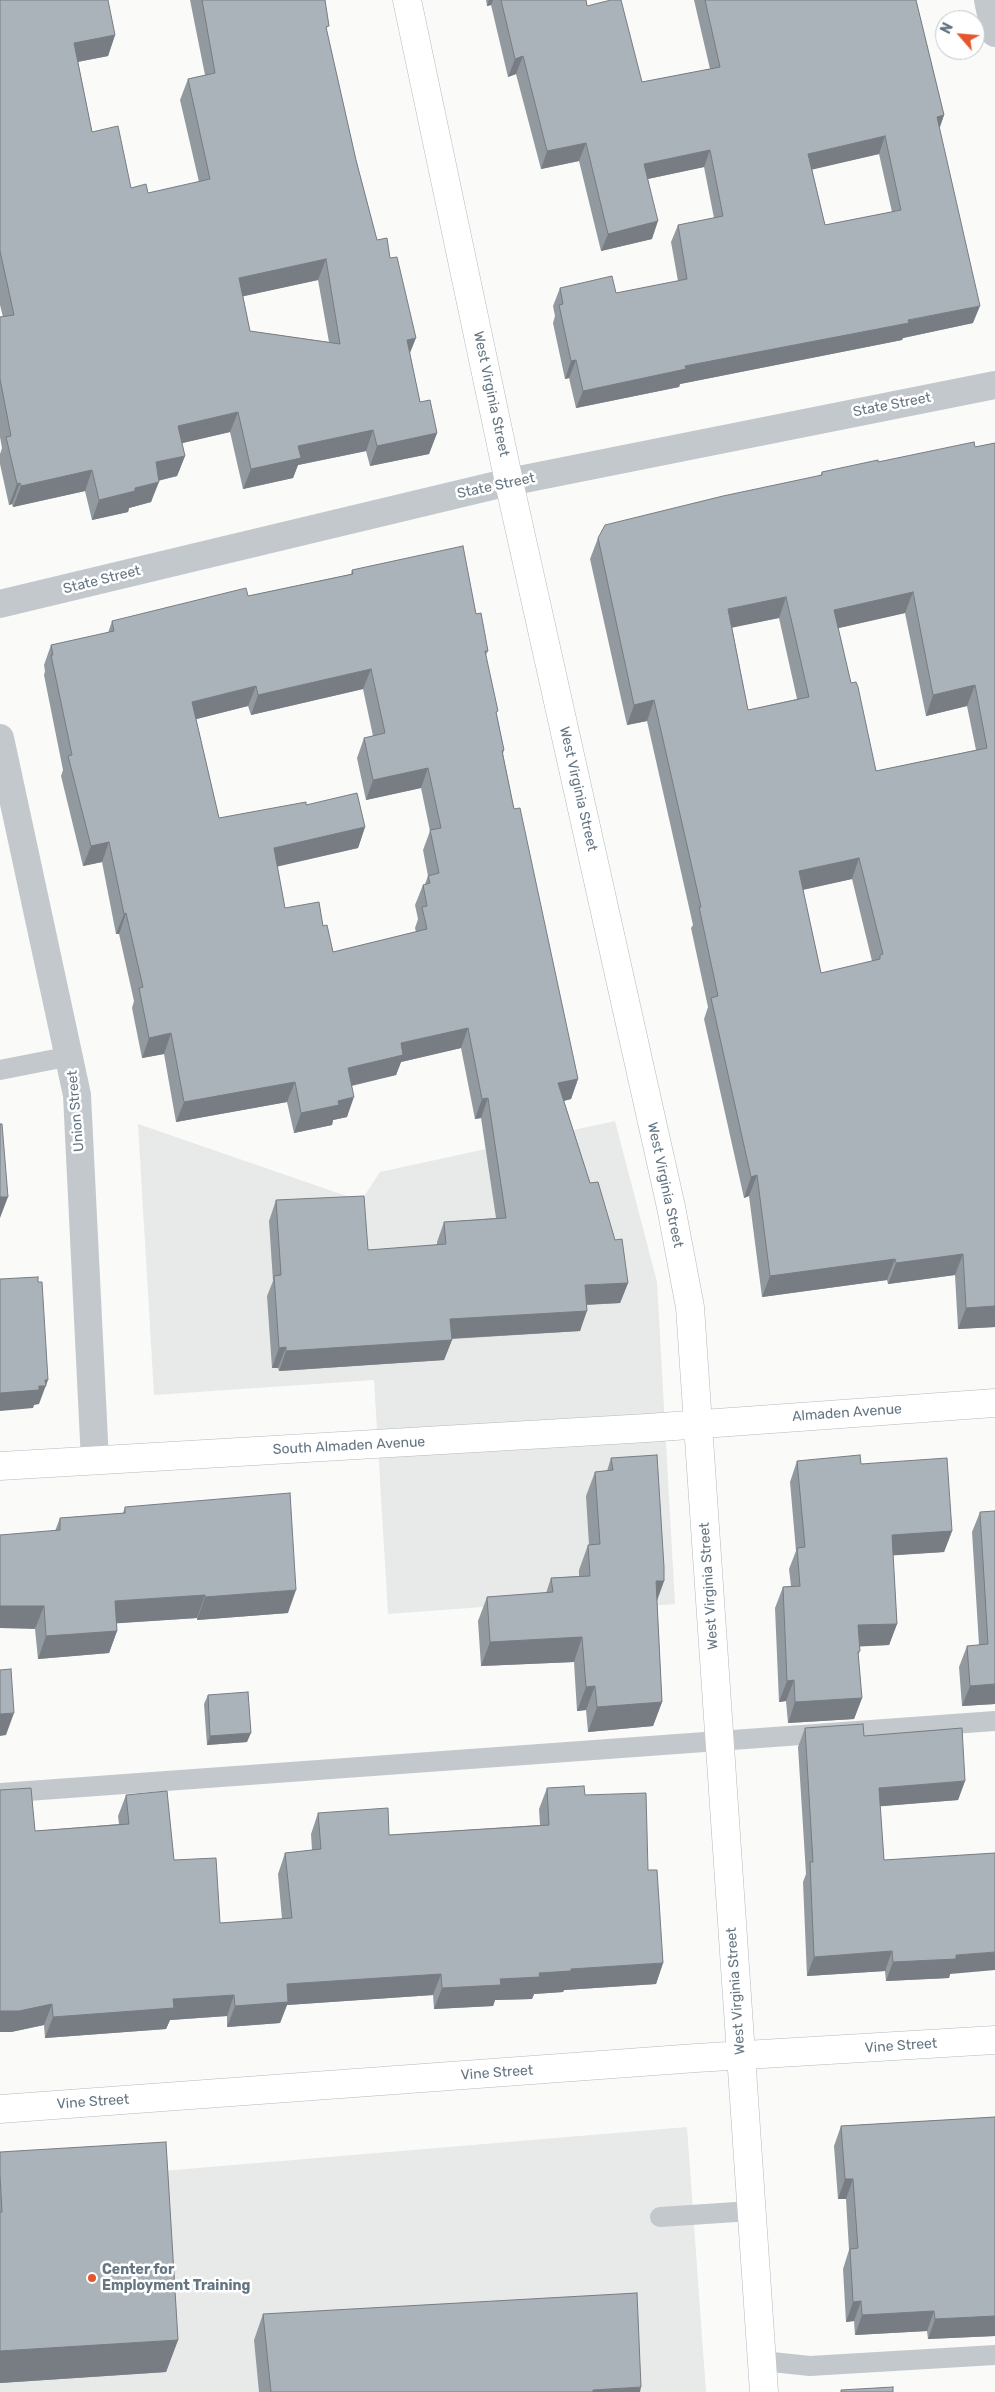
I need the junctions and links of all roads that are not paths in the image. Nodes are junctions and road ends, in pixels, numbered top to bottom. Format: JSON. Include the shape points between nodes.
{"nodes":[{"id":1,"x":407,"y":0,"type":"edge"},
{"id":2,"x":988,"y":0,"type":"edge"},
{"id":3,"x":995,"y":32,"type":"edge"},
{"id":4,"x":995,"y":385,"type":"edge"},
{"id":5,"x":509,"y":482,"type":"junction"},
{"id":6,"x":0,"y":604,"type":"edge"},
{"id":7,"x":0,"y":738,"type":"edge"},
{"id":8,"x":70,"y":1056,"type":"junction"},
{"id":9,"x":0,"y":1070,"type":"edge"},
{"id":10,"x":995,"y":1403,"type":"edge"},
{"id":11,"x":698,"y":1424,"type":"junction"},
{"id":12,"x":95,"y":1461,"type":"junction"},
{"id":13,"x":0,"y":1466,"type":"edge"},
{"id":14,"x":995,"y":1722,"type":"edge"},
{"id":15,"x":719,"y":1740,"type":"junction"},
{"id":16,"x":0,"y":1793,"type":"edge"},
{"id":17,"x":995,"y":2040,"type":"edge"},
{"id":18,"x":741,"y":2056,"type":"junction"},
{"id":19,"x":0,"y":2109,"type":"edge"},
{"id":20,"x":752,"y":2211,"type":"junction"},
{"id":21,"x":660,"y":2218,"type":"dead end"},
{"id":22,"x":995,"y":2355,"type":"edge"},
{"id":23,"x":762,"y":2361,"type":"junction"},
{"id":24,"x":764,"y":2392,"type":"edge"}],
"edges":[{"from":1,"to":5,"type":"street","name":"West Virginia Street"},
{"from":2,"to":3,"type":"street"},
{"from":4,"to":5,"type":"street","name":"State Street"},
{"from":5,"to":6,"type":"street","name":"State Street"},
{"from":5,"to":11,"type":"street","name":"West Virginia Street","via":[[671,1207],[690,1306]]},
{"from":7,"to":8,"type":"street","name":"Union Street"},
{"from":8,"to":9,"type":"lane"},
{"from":8,"to":12,"type":"street","name":"Union Street","via":[[77,1094]]},
{"from":10,"to":11,"type":"street","name":"Almaden Avenue"},
{"from":11,"to":12,"type":"street","name":"South Almaden Avenue"},
{"from":11,"to":15,"type":"street","name":"West Virginia Street"},
{"from":12,"to":13,"type":"street","name":"South Almaden Avenue"},
{"from":14,"to":15,"type":"lane"},
{"from":15,"to":16,"type":"lane"},
{"from":15,"to":18,"type":"street","name":"West Virginia Street"},
{"from":17,"to":18,"type":"street","name":"Vine Street"},
{"from":18,"to":19,"type":"street","name":"Vine Street"},
{"from":18,"to":20,"type":"street","name":"West Virginia Street"},
{"from":20,"to":21,"type":"lane"},
{"from":20,"to":23,"type":"street","name":"West Virginia Street"},
{"from":22,"to":23,"type":"lane","via":[[810,2366]]},
{"from":23,"to":24,"type":"street","name":"West Virginia Street"}]}
